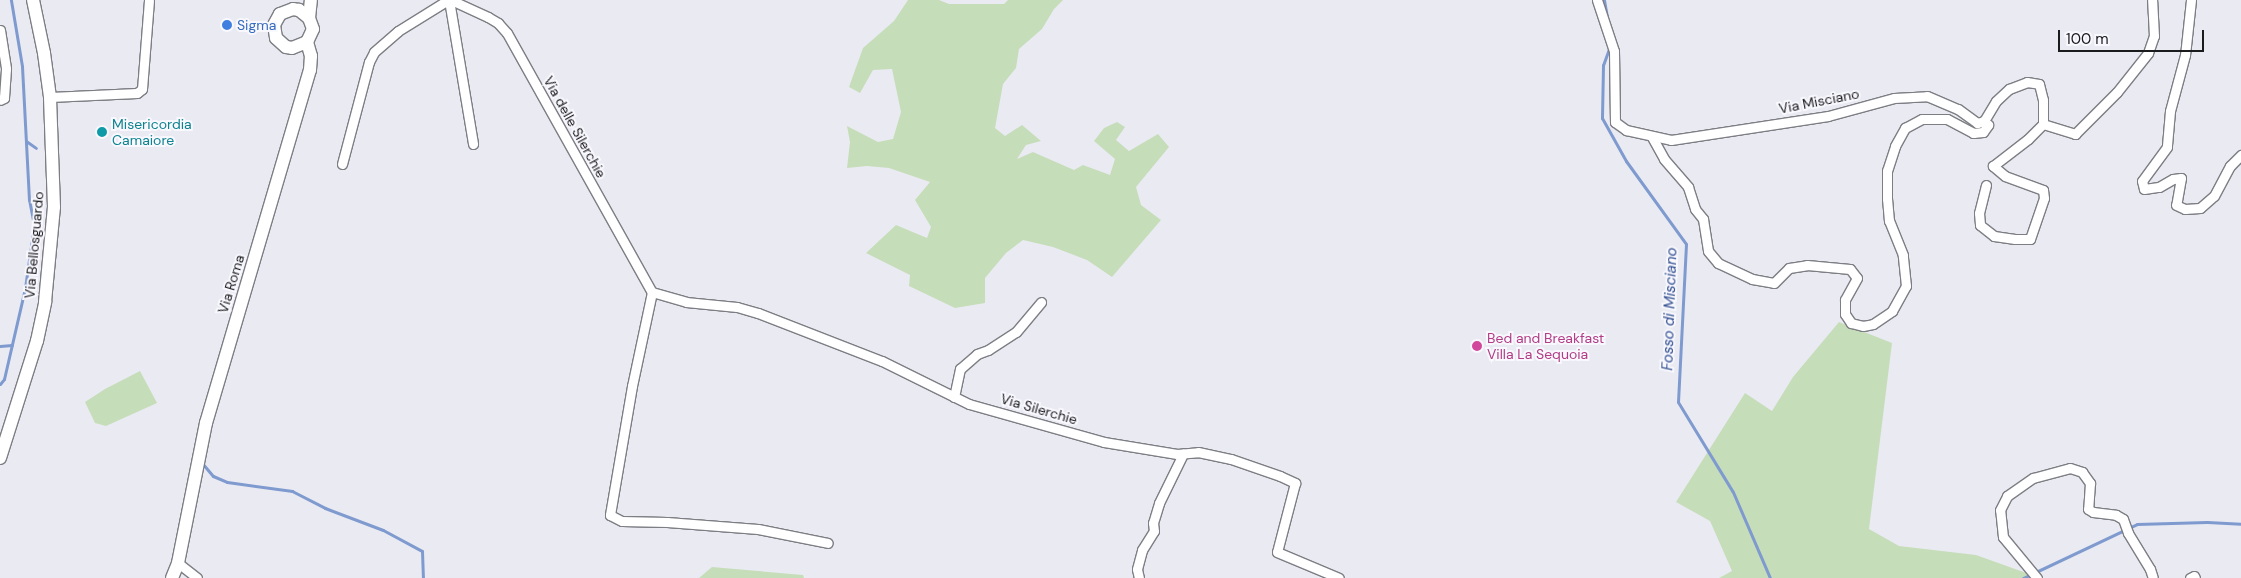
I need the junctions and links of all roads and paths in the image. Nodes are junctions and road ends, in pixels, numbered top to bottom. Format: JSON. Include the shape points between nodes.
{"nodes":[{"id":1,"x":33,"y":0,"type":"edge"},
{"id":2,"x":149,"y":0,"type":"edge"},
{"id":3,"x":449,"y":0,"type":"edge"},
{"id":4,"x":1597,"y":0,"type":"edge"},
{"id":5,"x":2152,"y":0,"type":"edge"},
{"id":6,"x":2191,"y":0,"type":"edge"},
{"id":7,"x":308,"y":8,"type":"edge"},
{"id":8,"x":0,"y":30,"type":"edge"},
{"id":9,"x":303,"y":45,"type":"junction"},
{"id":10,"x":50,"y":97,"type":"junction"},
{"id":11,"x":0,"y":100,"type":"edge"},
{"id":12,"x":1984,"y":121,"type":"junction"},
{"id":13,"x":2043,"y":124,"type":"junction"},
{"id":14,"x":1652,"y":137,"type":"junction"},
{"id":15,"x":473,"y":144,"type":"dead end"},
{"id":16,"x":2241,"y":155,"type":"edge"},
{"id":17,"x":342,"y":164,"type":"dead end"},
{"id":18,"x":1986,"y":185,"type":"dead end"},
{"id":19,"x":652,"y":292,"type":"junction"},
{"id":20,"x":1041,"y":302,"type":"dead end"},
{"id":21,"x":954,"y":396,"type":"junction"},
{"id":22,"x":1183,"y":454,"type":"junction"},
{"id":23,"x":0,"y":458,"type":"edge"},
{"id":24,"x":828,"y":543,"type":"dead end"},
{"id":25,"x":178,"y":563,"type":"junction"},
{"id":26,"x":172,"y":578,"type":"edge"},
{"id":27,"x":197,"y":578,"type":"edge"},
{"id":28,"x":1139,"y":578,"type":"edge"},
{"id":29,"x":1339,"y":578,"type":"edge"},
{"id":30,"x":2037,"y":578,"type":"edge"},
{"id":31,"x":2153,"y":578,"type":"edge"},
{"id":32,"x":2190,"y":578,"type":"edge"},
{"id":33,"x":2195,"y":578,"type":"edge"}],
"edges":[{"from":1,"to":10,"type":"street","name":"Via Bellosguardo"},
{"from":2,"to":10,"type":"street","via":[[142,89],[137,93]]},
{"from":3,"to":15,"type":"street"},
{"from":3,"to":17,"type":"street","via":[[398,31],[374,52]]},
{"from":3,"to":19,"type":"street","name":"Via delle Silerchie","via":[[488,17],[507,33]]},
{"from":4,"to":14,"type":"street","name":"Via Misciano","via":[[1614,51],[1615,122],[1626,130]]},
{"from":5,"to":13,"type":"street","via":[[2154,36],[2148,53],[2117,92],[2075,134]]},
{"from":6,"to":16,"type":"street","via":[[2184,55],[2170,111],[2167,147],[2142,181],[2144,189],[2181,178],[2176,205],[2185,209],[2200,208],[2214,196],[2230,166]]},
{"from":7,"to":9,"type":"street","via":[[312,29]]},
{"from":7,"to":9,"type":"street","via":[[280,14],[274,25],[276,38],[281,43],[292,48]]},
{"from":8,"to":11,"type":"street","via":[[6,69],[4,98]]},
{"from":9,"to":25,"type":"street","name":"Via Roma","via":[[311,56],[310,70],[206,423]]},
{"from":10,"to":23,"type":"street","name":"Via Bellosguardo","via":[[54,206],[45,302],[31,367]]},
{"from":12,"to":13,"type":"street","via":[[1996,101],[2009,89],[2027,82],[2039,84]]},
{"from":12,"to":14,"type":"street","name":"Via Misciano","via":[[1977,123],[1958,109],[1927,96],[1894,98],[1828,116],[1671,140]]},
{"from":12,"to":14,"type":"street","via":[[1988,125],[1983,132],[1973,133],[1947,119],[1922,120],[1905,128],[1887,171],[1887,199],[1889,221],[1903,255],[1906,286],[1892,312],[1873,324],[1863,326],[1851,323],[1845,314],[1845,300],[1857,278],[1850,269],[1807,265],[1789,268],[1774,283],[1752,279],[1718,263],[1708,251],[1703,219],[1695,209],[1688,187],[1664,159]]},
{"from":13,"to":18,"type":"street","via":[[2028,140],[1993,166],[2005,176],[2042,190],[2044,198],[2030,238],[1994,236],[1980,225],[1979,214]]},
{"from":19,"to":21,"type":"street","name":"Via Silerchie","via":[[686,302],[758,312],[882,361]]},
{"from":19,"to":24,"type":"street","via":[[610,514],[622,522],[758,529]]},
{"from":20,"to":21,"type":"street","via":[[1016,332],[977,354],[960,369]]},
{"from":21,"to":22,"type":"street","name":"Via Silerchie","via":[[969,404],[1104,442]]},
{"from":22,"to":28,"type":"street","via":[[1159,503],[1153,522],[1154,531],[1142,550],[1136,569]]},
{"from":22,"to":29,"type":"street","name":"Via Silerchie","via":[[1198,452],[1231,459],[1294,483],[1277,552]]},
{"from":25,"to":26,"type":"street","name":"Via Roma"},
{"from":25,"to":27,"type":"street"},
{"from":30,"to":31,"type":"street","via":[[2004,537],[2000,510],[2007,496],[2033,478],[2070,468],[2082,472],[2090,483],[2088,509],[2123,519]]},
{"from":32,"to":33,"type":"street"}]}
